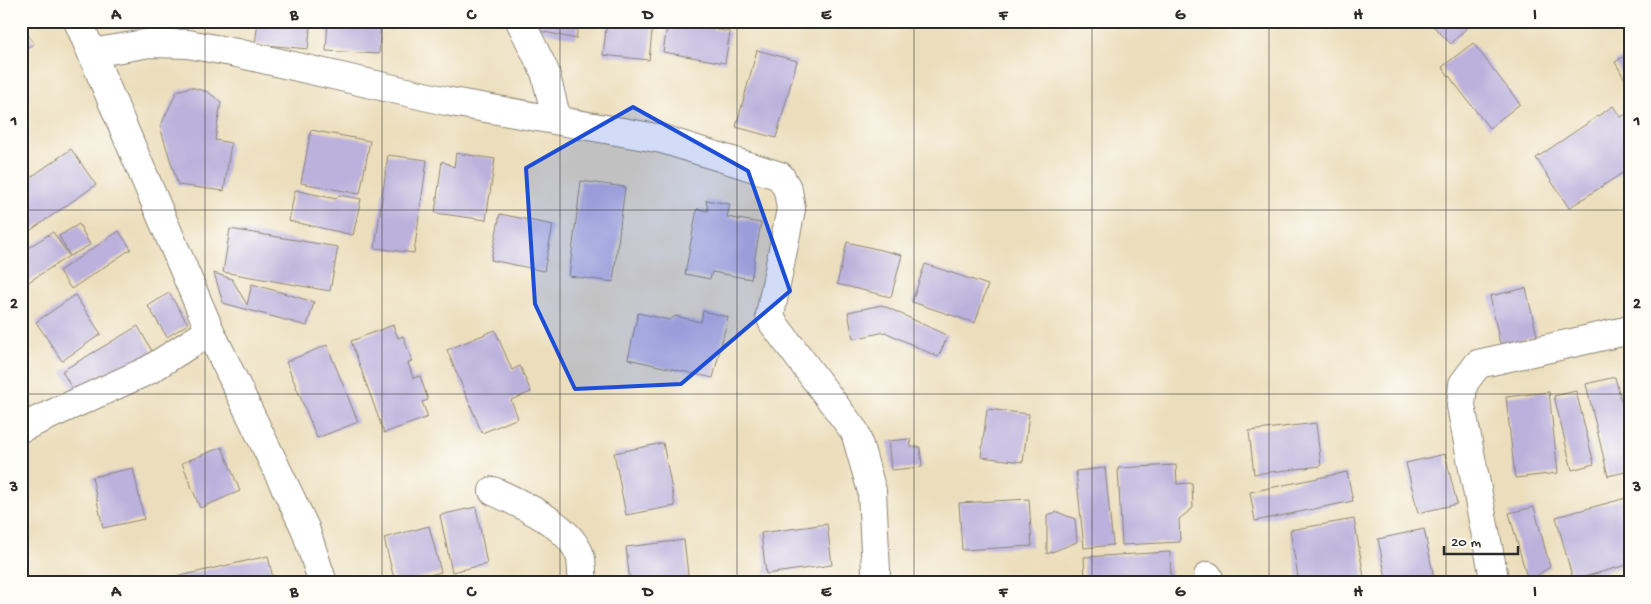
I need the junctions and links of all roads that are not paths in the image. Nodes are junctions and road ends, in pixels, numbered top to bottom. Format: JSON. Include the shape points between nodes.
{"nodes":[{"id":1,"x":78,"y":21,"type":"edge"},
{"id":2,"x":520,"y":21,"type":"edge"},
{"id":3,"x":92,"y":53,"type":"junction"},
{"id":4,"x":557,"y":120,"type":"junction"},
{"id":5,"x":1630,"y":330,"type":"edge"},
{"id":6,"x":210,"y":331,"type":"junction"},
{"id":7,"x":21,"y":428,"type":"edge"},
{"id":8,"x":493,"y":491,"type":"dead end"},
{"id":9,"x":323,"y":583,"type":"edge"},
{"id":10,"x":583,"y":583,"type":"edge"},
{"id":11,"x":875,"y":583,"type":"edge"},
{"id":12,"x":1495,"y":583,"type":"edge"}],
"edges":[{"from":1,"to":3,"type":"street"},
{"from":2,"to":4,"type":"street","via":[[545,72]]},
{"from":3,"to":4,"type":"street","via":[[150,43],[188,44],[446,101]]},
{"from":3,"to":6,"type":"street"},
{"from":4,"to":11,"type":"street","via":[[662,139],[780,176],[788,190],[791,209],[770,315],[855,432],[872,491]]},
{"from":5,"to":12,"type":"street","via":[[1478,364],[1463,384],[1461,406]]},
{"from":6,"to":7,"type":"street","via":[[149,370]]},
{"from":6,"to":9,"type":"street","via":[[305,528]]},
{"from":8,"to":10,"type":"street","via":[[536,512],[568,536],[580,558]]}]}
